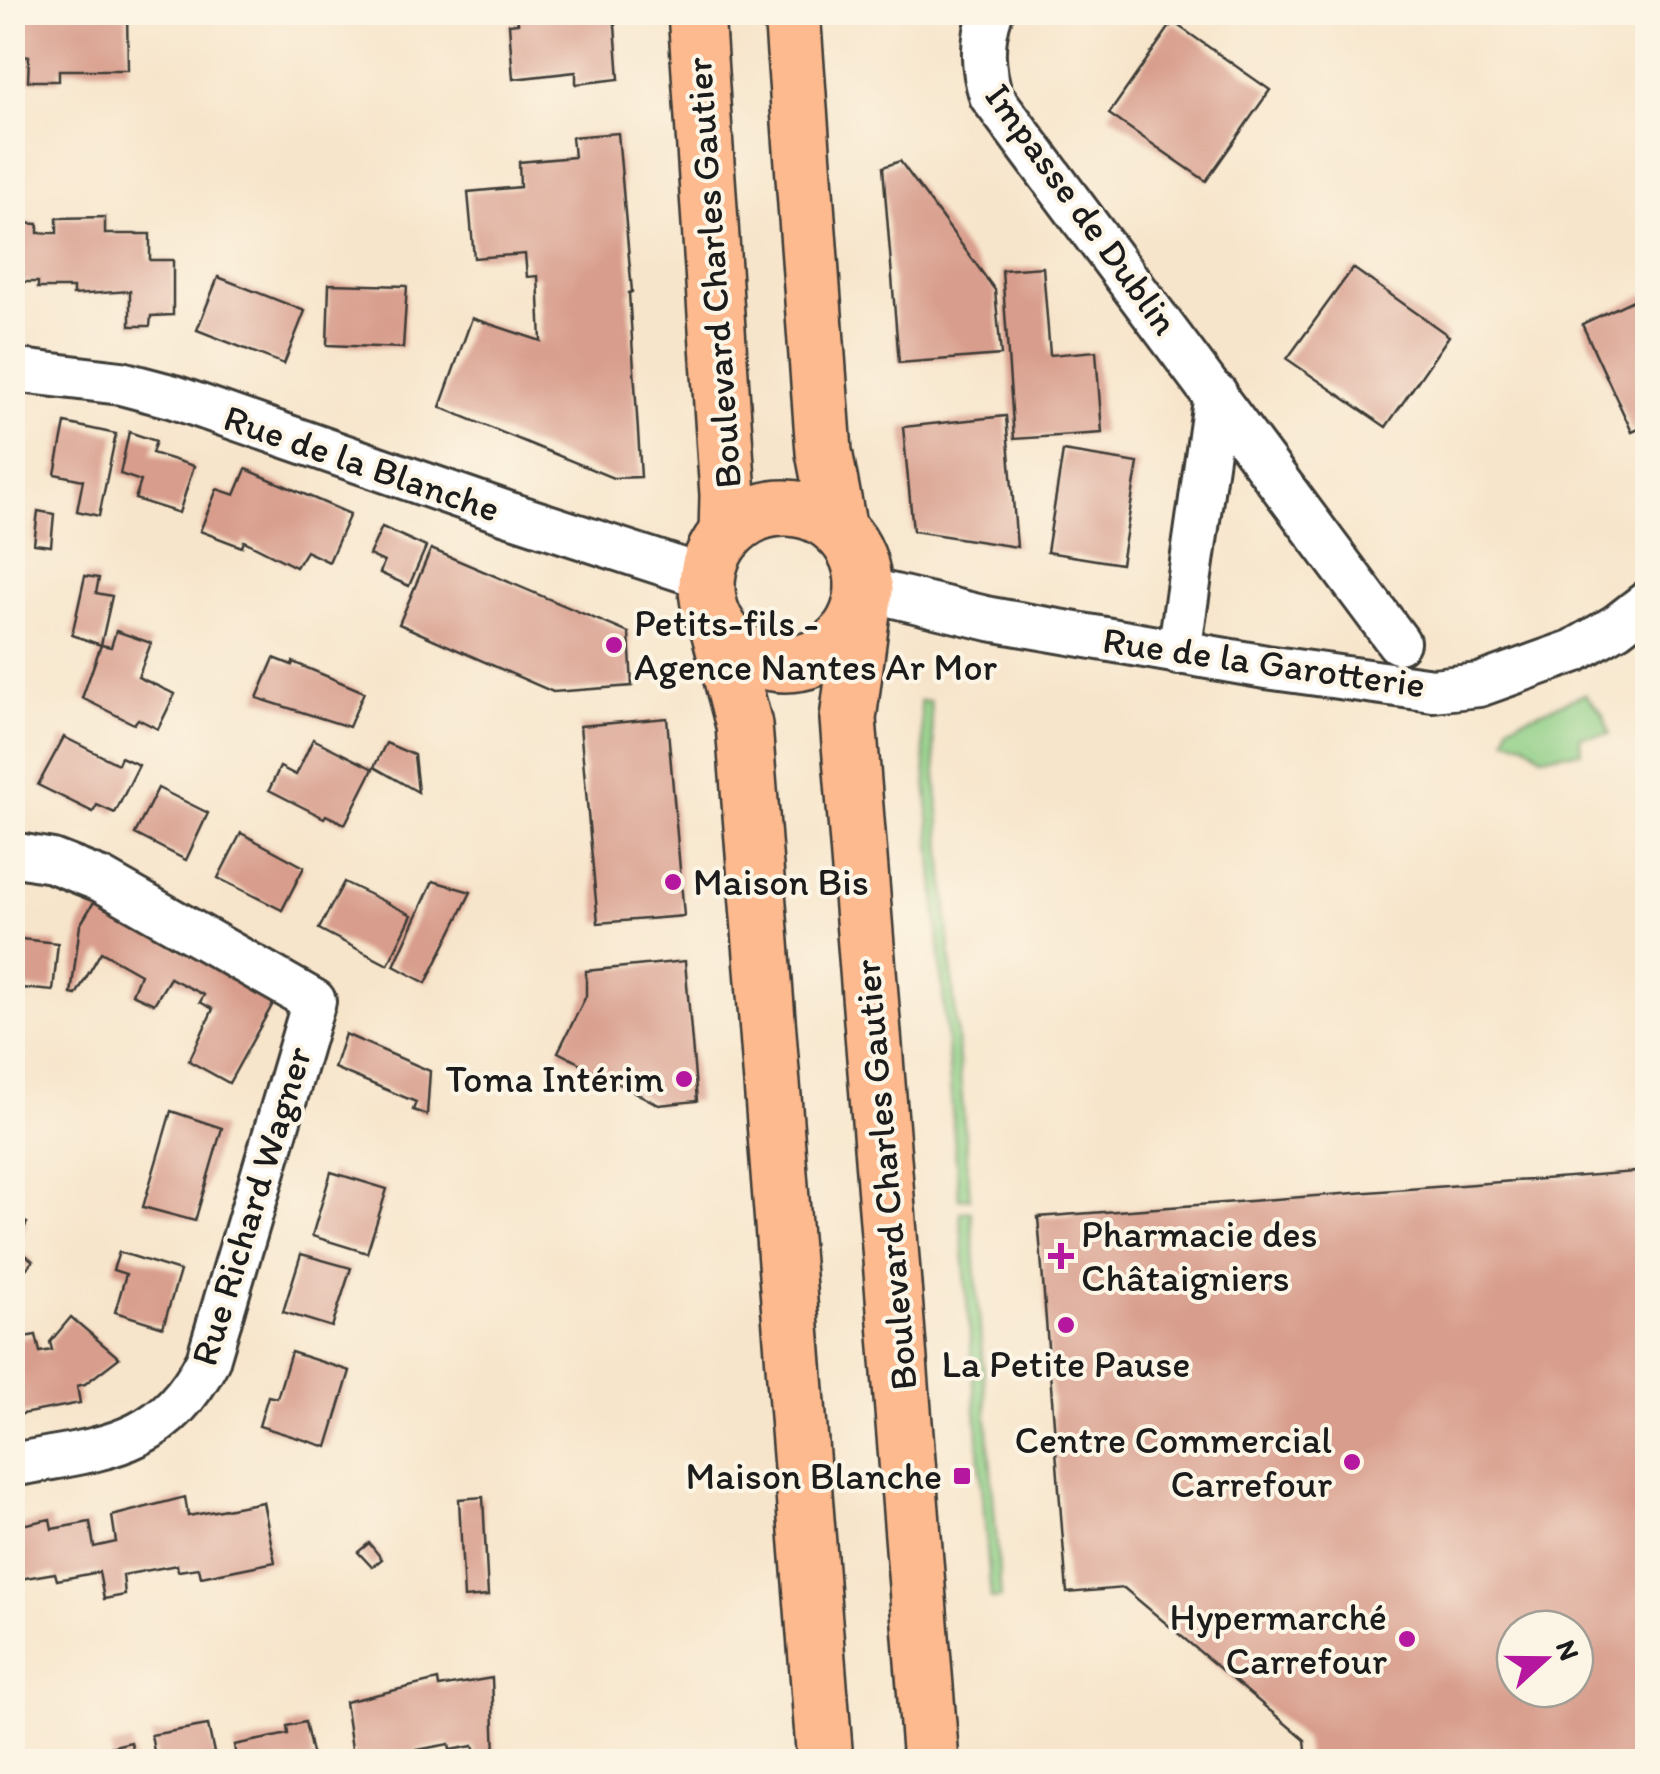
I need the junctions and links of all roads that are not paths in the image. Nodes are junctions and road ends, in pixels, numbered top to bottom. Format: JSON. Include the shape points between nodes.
{"nodes":[{"id":1,"x":696,"y":12,"type":"edge"},
{"id":2,"x":792,"y":12,"type":"edge"},
{"id":3,"x":991,"y":12,"type":"edge"},
{"id":4,"x":12,"y":370,"type":"edge"},
{"id":5,"x":1216,"y":394,"type":"junction"},
{"id":6,"x":839,"y":530,"type":"junction"},
{"id":7,"x":717,"y":580,"type":"junction"},
{"id":8,"x":865,"y":589,"type":"junction"},
{"id":9,"x":1648,"y":602,"type":"edge"},
{"id":10,"x":1398,"y":642,"type":"dead end"},
{"id":11,"x":1179,"y":653,"type":"junction"},
{"id":12,"x":12,"y":854,"type":"edge"},
{"id":13,"x":12,"y":1465,"type":"edge"},
{"id":14,"x":825,"y":1762,"type":"edge"},
{"id":15,"x":930,"y":1762,"type":"edge"}],
"edges":[{"from":1,"to":7,"type":"main road","name":"Boulevard Charles Gautier","via":[[728,495]]},
{"from":2,"to":6,"type":"main road","via":[[824,452]]},
{"from":3,"to":5,"type":"street","name":"Impasse de Dublin","via":[[983,69],[991,96]]},
{"from":4,"to":7,"type":"street","name":"Rue de la Blanche","via":[[174,396]]},
{"from":5,"to":10,"type":"street","name":"Impasse de Dublin"},
{"from":5,"to":11,"type":"street"},
{"from":6,"to":7,"type":"main road","via":[[824,518],[782,507],[743,520]]},
{"from":6,"to":8,"type":"main road","via":[[862,569]]},
{"from":7,"to":8,"type":"main road","via":[[744,653],[783,665],[833,648],[852,628]]},
{"from":7,"to":14,"type":"main road","name":"Boulevard Charles Gautier","via":[[744,725]]},
{"from":8,"to":11,"type":"street","name":"Rue de la Garotterie","via":[[990,620]]},
{"from":8,"to":15,"type":"main road","name":"Boulevard Charles Gautier","via":[[848,718]]},
{"from":9,"to":11,"type":"street","name":"Rue de la Garotterie","via":[[1574,651],[1479,685],[1393,686]]},
{"from":12,"to":13,"type":"street","name":"Rue Richard Wagner","via":[[101,880],[314,1001],[200,1376],[174,1410],[136,1437]]}]}
